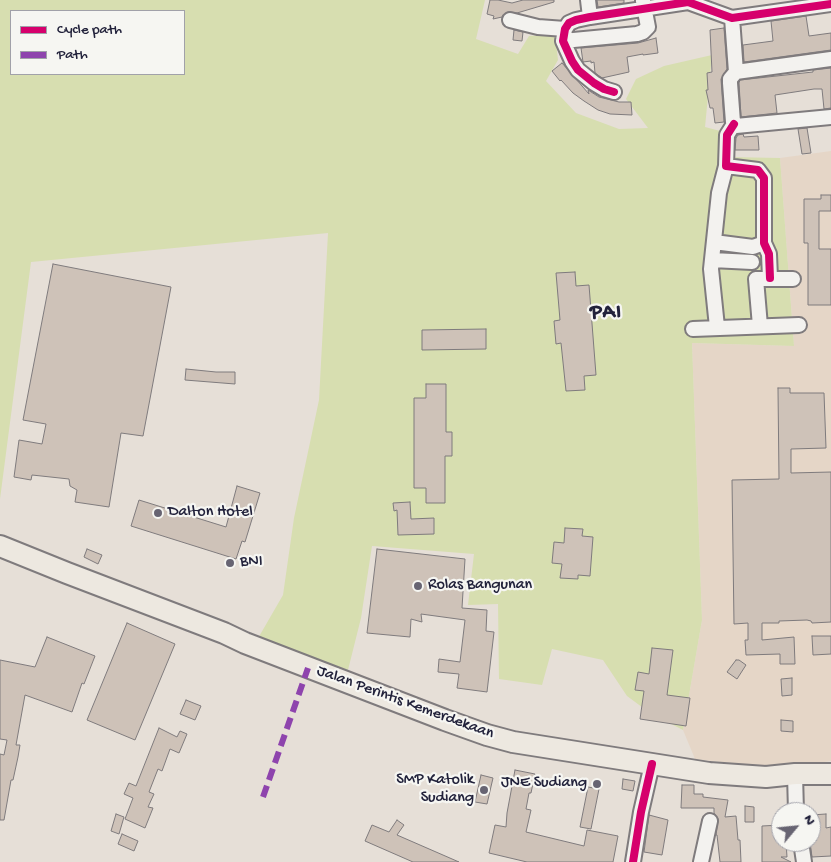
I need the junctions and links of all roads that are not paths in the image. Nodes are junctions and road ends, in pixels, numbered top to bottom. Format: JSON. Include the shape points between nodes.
{"nodes":[{"id":1,"x":588,"y":0,"type":"edge"},
{"id":2,"x":711,"y":0,"type":"edge"},
{"id":3,"x":687,"y":1,"type":"edge"},
{"id":4,"x":643,"y":4,"type":"edge"},
{"id":5,"x":831,"y":4,"type":"edge"},
{"id":6,"x":590,"y":17,"type":"junction"},
{"id":7,"x":732,"y":18,"type":"junction"},
{"id":8,"x":510,"y":20,"type":"dead end"},
{"id":9,"x":564,"y":35,"type":"junction"},
{"id":10,"x":831,"y":59,"type":"edge"},
{"id":11,"x":736,"y":72,"type":"junction"},
{"id":12,"x":614,"y":92,"type":"dead end"},
{"id":13,"x":831,"y":117,"type":"edge"},
{"id":14,"x":734,"y":124,"type":"junction"},
{"id":15,"x":726,"y":166,"type":"junction"},
{"id":16,"x":714,"y":242,"type":"junction"},
{"id":17,"x":758,"y":245,"type":"junction"},
{"id":18,"x":712,"y":260,"type":"junction"},
{"id":19,"x":752,"y":262,"type":"junction"},
{"id":20,"x":763,"y":279,"type":"junction"},
{"id":21,"x":793,"y":279,"type":"dead end"},
{"id":22,"x":799,"y":325,"type":"dead end"},
{"id":23,"x":760,"y":326,"type":"junction"},
{"id":24,"x":717,"y":327,"type":"junction"},
{"id":25,"x":693,"y":329,"type":"dead end"},
{"id":26,"x":0,"y":546,"type":"edge"},
{"id":27,"x":652,"y":764,"type":"junction"},
{"id":28,"x":795,"y":774,"type":"junction"},
{"id":29,"x":831,"y":774,"type":"edge"},
{"id":30,"x":796,"y":802,"type":"edge"},
{"id":31,"x":710,"y":821,"type":"dead end"},
{"id":32,"x":633,"y":862,"type":"edge"},
{"id":33,"x":701,"y":862,"type":"edge"}],
"edges":[{"from":1,"to":6,"type":"street"},
{"from":2,"to":3,"type":"street"},
{"from":3,"to":4,"type":"street"},
{"from":3,"to":7,"type":"street"},
{"from":4,"to":6,"type":"street"},
{"from":4,"to":9,"type":"street","via":[[648,26],[643,32]]},
{"from":5,"to":7,"type":"street"},
{"from":6,"to":9,"type":"street","via":[[569,23]]},
{"from":7,"to":11,"type":"street"},
{"from":8,"to":9,"type":"street"},
{"from":9,"to":12,"type":"street","via":[[566,50],[578,70],[604,89]]},
{"from":10,"to":11,"type":"street"},
{"from":11,"to":14,"type":"street","via":[[730,79]]},
{"from":13,"to":14,"type":"street"},
{"from":14,"to":15,"type":"street","via":[[727,135]]},
{"from":15,"to":16,"type":"street","via":[[718,193]]},
{"from":15,"to":17,"type":"street","via":[[758,170],[764,178]]},
{"from":16,"to":17,"type":"street"},
{"from":16,"to":18,"type":"street"},
{"from":17,"to":19,"type":"street"},
{"from":17,"to":20,"type":"street","via":[[769,254]]},
{"from":18,"to":19,"type":"street"},
{"from":18,"to":24,"type":"street"},
{"from":19,"to":20,"type":"street"},
{"from":20,"to":21,"type":"street"},
{"from":20,"to":23,"type":"street"},
{"from":22,"to":23,"type":"street"},
{"from":23,"to":24,"type":"street"},
{"from":24,"to":25,"type":"street"},
{"from":26,"to":27,"type":"highway","name":"Jalan Perintis Kemerdekaan","via":[[469,729],[513,742]]},
{"from":27,"to":28,"type":"highway","name":"Jalan Perintis Kemerdekaan","via":[[746,777]]},
{"from":27,"to":32,"type":"street"},
{"from":28,"to":29,"type":"highway","name":"Jalan Perintis Kemerdekaan"},
{"from":28,"to":30,"type":"street"},
{"from":31,"to":33,"type":"street"}]}
